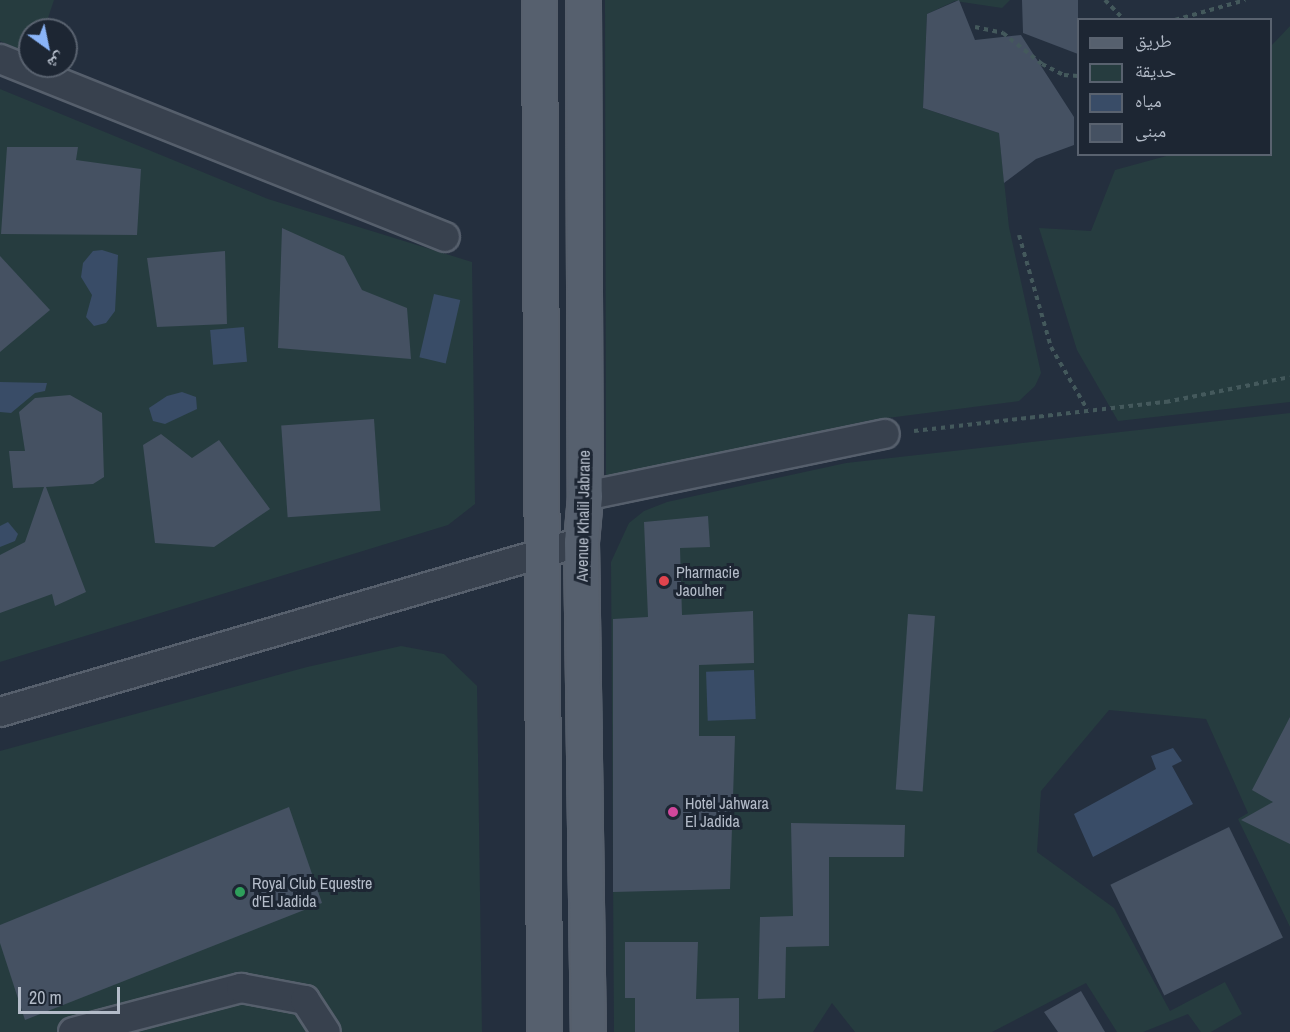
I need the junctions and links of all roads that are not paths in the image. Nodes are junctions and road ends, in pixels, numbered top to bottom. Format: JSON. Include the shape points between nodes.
{"nodes":[{"id":1,"x":539,"y":0,"type":"edge"},
{"id":2,"x":583,"y":0,"type":"edge"},
{"id":3,"x":0,"y":59,"type":"edge"},
{"id":4,"x":445,"y":237,"type":"dead end"},
{"id":5,"x":885,"y":435,"type":"road end"},
{"id":6,"x":585,"y":496,"type":"junction"},
{"id":7,"x":581,"y":542,"type":"junction"},
{"id":8,"x":544,"y":551,"type":"junction"},
{"id":9,"x":0,"y":712,"type":"edge"},
{"id":10,"x":73,"y":1032,"type":"edge"},
{"id":11,"x":326,"y":1032,"type":"edge"},
{"id":12,"x":543,"y":1032,"type":"edge"},
{"id":13,"x":588,"y":1032,"type":"edge"}],
"edges":[{"from":1,"to":8,"type":"main road"},
{"from":2,"to":6,"type":"main road","name":"Avenue Khalil Jabrane"},
{"from":3,"to":4,"type":"street"},
{"from":5,"to":6,"type":"street","via":[[810,460]]},
{"from":6,"to":7,"type":"main road","name":"Avenue Khalil Jabrane"},
{"from":7,"to":8,"type":"street"},
{"from":7,"to":13,"type":"main road","name":"Avenue Khalil Jabrane"},
{"from":8,"to":9,"type":"street"},
{"from":8,"to":12,"type":"main road"},
{"from":10,"to":11,"type":"street","via":[[242,988],[304,1000]]}]}
